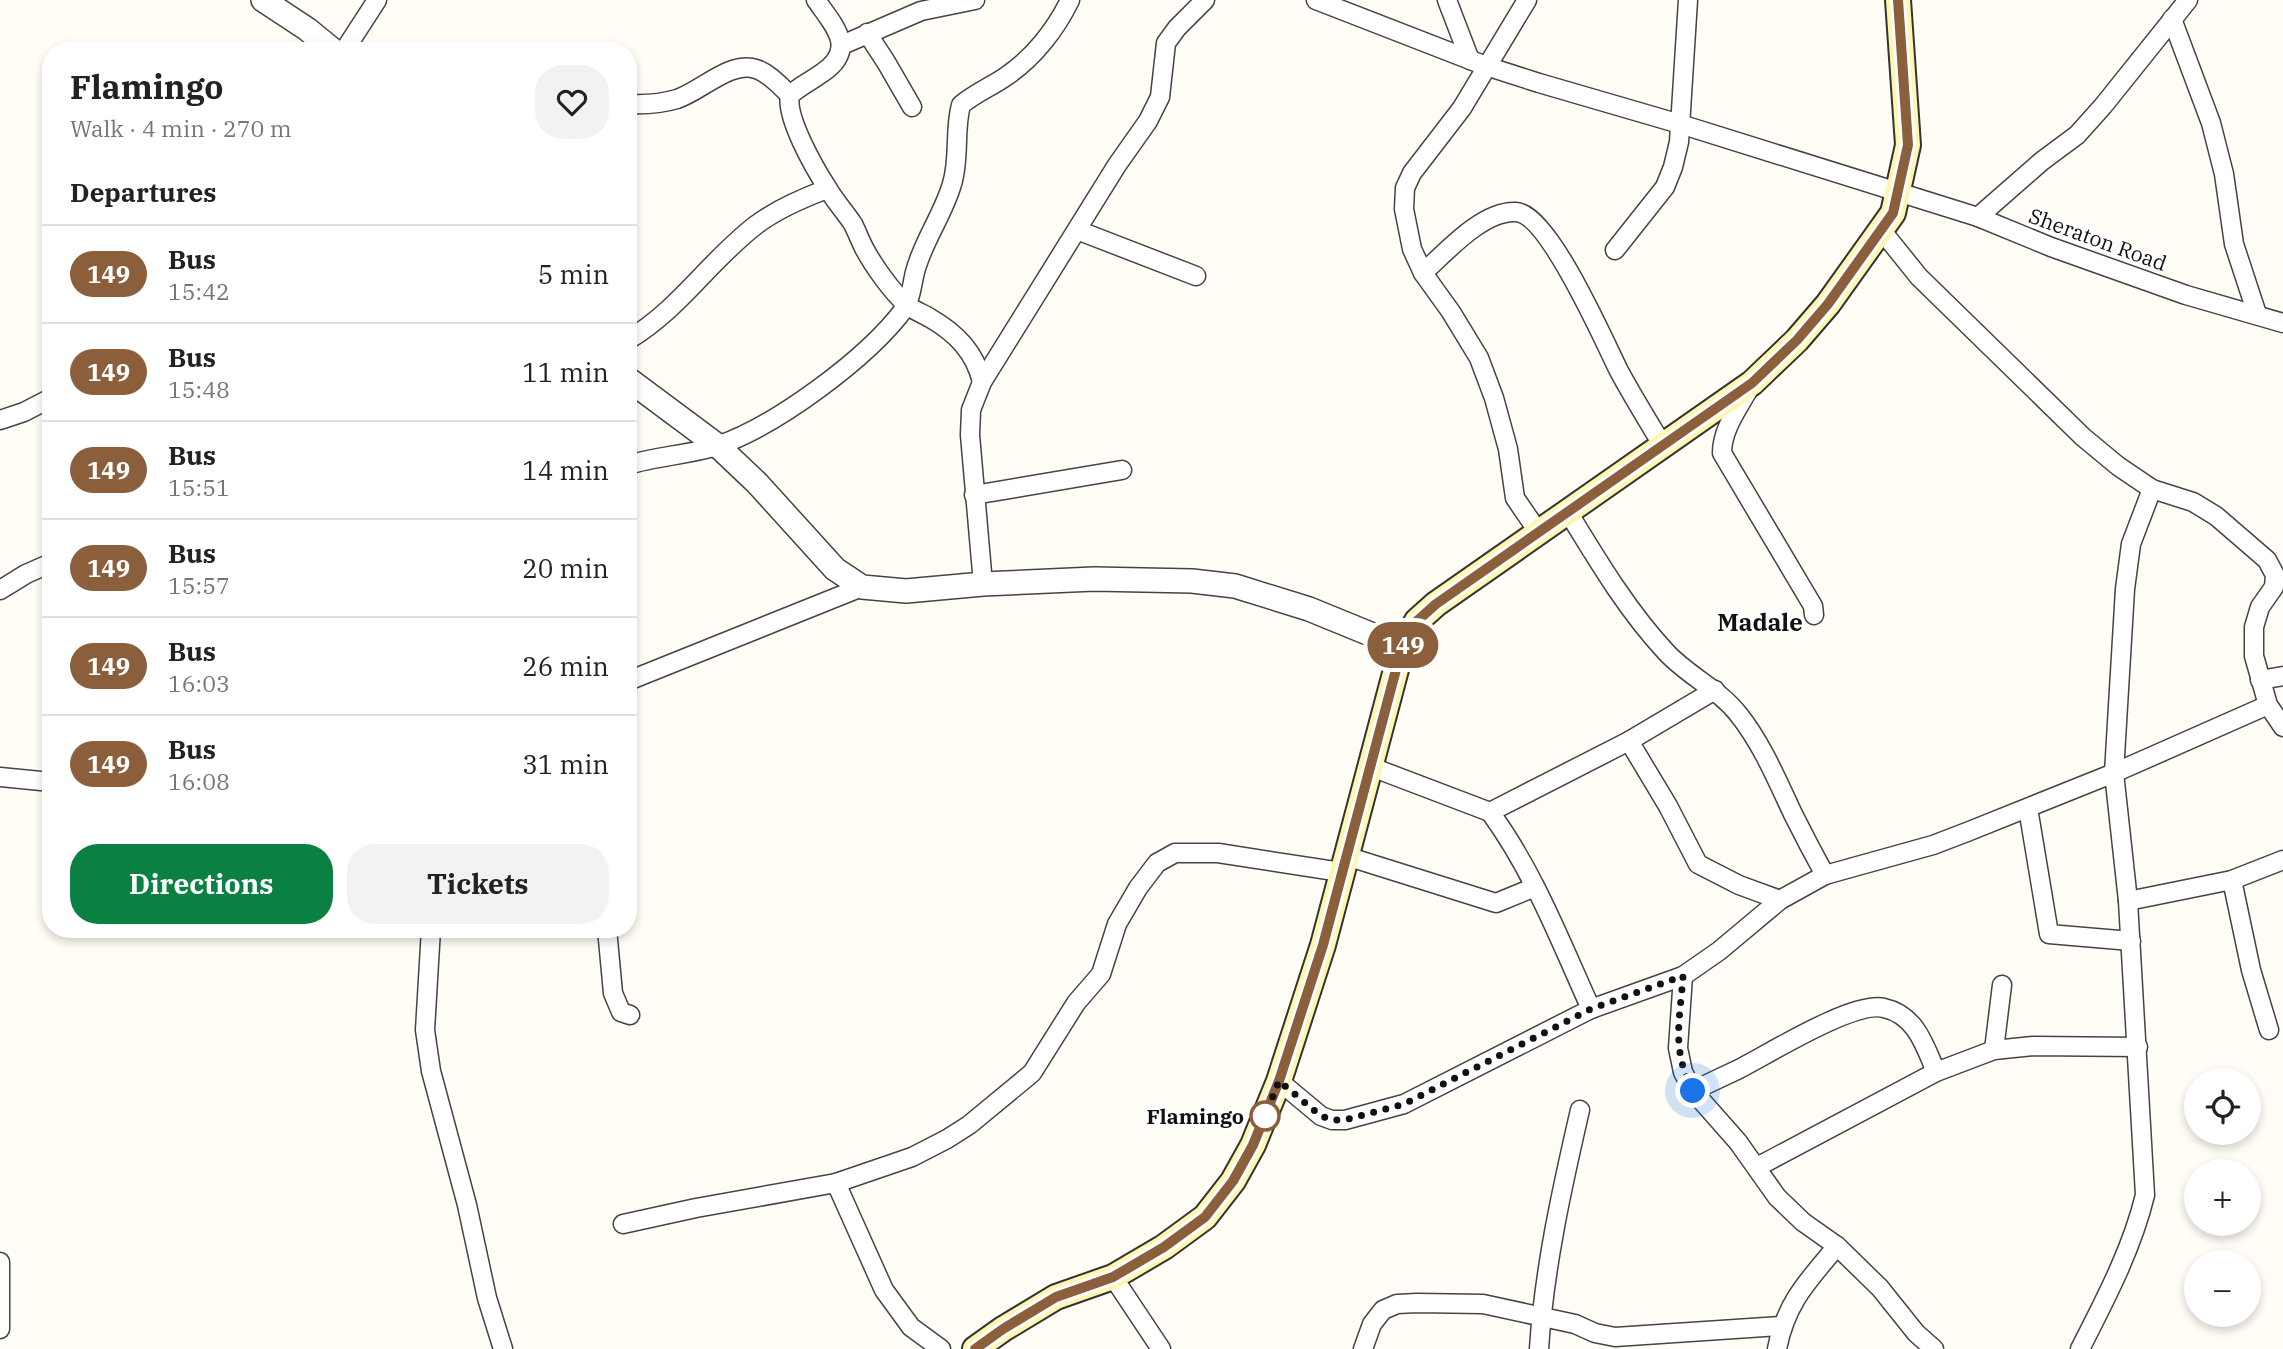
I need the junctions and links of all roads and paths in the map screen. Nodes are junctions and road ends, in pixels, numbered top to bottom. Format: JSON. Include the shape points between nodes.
{"nodes":[{"id":1,"x":263,"y":0,"type":"edge"},
{"id":2,"x":377,"y":0,"type":"edge"},
{"id":3,"x":816,"y":0,"type":"edge"},
{"id":4,"x":975,"y":0,"type":"edge"},
{"id":5,"x":1070,"y":0,"type":"edge"},
{"id":6,"x":1205,"y":0,"type":"edge"},
{"id":7,"x":1316,"y":0,"type":"edge"},
{"id":8,"x":1447,"y":0,"type":"edge"},
{"id":9,"x":1527,"y":0,"type":"edge"},
{"id":10,"x":1688,"y":0,"type":"edge"},
{"id":11,"x":1898,"y":0,"type":"edge"},
{"id":12,"x":2188,"y":0,"type":"edge"},
{"id":13,"x":2172,"y":19,"type":"junction"},
{"id":14,"x":867,"y":33,"type":"junction"},
{"id":15,"x":323,"y":42,"type":"edge"},
{"id":16,"x":350,"y":42,"type":"edge"},
{"id":17,"x":842,"y":45,"type":"junction"},
{"id":18,"x":1478,"y":63,"type":"junction"},
{"id":19,"x":790,"y":95,"type":"junction"},
{"id":20,"x":637,"y":105,"type":"edge"},
{"id":21,"x":912,"y":107,"type":"dead end"},
{"id":22,"x":1680,"y":124,"type":"junction"},
{"id":23,"x":827,"y":188,"type":"junction"},
{"id":24,"x":1899,"y":192,"type":"junction"},
{"id":25,"x":1978,"y":217,"type":"junction"},
{"id":26,"x":1077,"y":230,"type":"junction"},
{"id":27,"x":1882,"y":232,"type":"junction"},
{"id":28,"x":1615,"y":250,"type":"dead end"},
{"id":29,"x":1423,"y":273,"type":"junction"},
{"id":30,"x":1196,"y":276,"type":"dead end"},
{"id":31,"x":907,"y":305,"type":"junction"},
{"id":32,"x":2257,"y":314,"type":"junction"},
{"id":33,"x":2283,"y":323,"type":"edge"},
{"id":34,"x":637,"y":334,"type":"edge"},
{"id":35,"x":982,"y":382,"type":"junction"},
{"id":36,"x":1752,"y":383,"type":"junction"},
{"id":37,"x":637,"y":386,"type":"edge"},
{"id":38,"x":42,"y":403,"type":"edge"},
{"id":39,"x":0,"y":420,"type":"edge"},
{"id":40,"x":718,"y":446,"type":"junction"},
{"id":41,"x":1663,"y":446,"type":"junction"},
{"id":42,"x":637,"y":463,"type":"edge"},
{"id":43,"x":1122,"y":470,"type":"dead end"},
{"id":44,"x":2152,"y":489,"type":"junction"},
{"id":45,"x":974,"y":495,"type":"junction"},
{"id":46,"x":1568,"y":512,"type":"junction"},
{"id":47,"x":1539,"y":533,"type":"junction"},
{"id":48,"x":42,"y":567,"type":"edge"},
{"id":49,"x":983,"y":584,"type":"junction"},
{"id":50,"x":862,"y":587,"type":"junction"},
{"id":51,"x":0,"y":590,"type":"edge"},
{"id":52,"x":1814,"y":615,"type":"dead end"},
{"id":53,"x":1402,"y":647,"type":"junction"},
{"id":54,"x":2283,"y":676,"type":"edge"},
{"id":55,"x":637,"y":677,"type":"edge"},
{"id":56,"x":2260,"y":680,"type":"junction"},
{"id":57,"x":1715,"y":690,"type":"junction"},
{"id":58,"x":2268,"y":705,"type":"junction"},
{"id":59,"x":2283,"y":727,"type":"edge"},
{"id":60,"x":1629,"y":741,"type":"junction"},
{"id":61,"x":1369,"y":766,"type":"junction"},
{"id":62,"x":2114,"y":773,"type":"junction"},
{"id":63,"x":0,"y":777,"type":"edge"},
{"id":64,"x":42,"y":781,"type":"edge"},
{"id":65,"x":2028,"y":808,"type":"junction"},
{"id":66,"x":1490,"y":812,"type":"junction"},
{"id":67,"x":2283,"y":860,"type":"edge"},
{"id":68,"x":1343,"y":864,"type":"junction"},
{"id":69,"x":1825,"y":875,"type":"junction"},
{"id":70,"x":2231,"y":880,"type":"junction"},
{"id":71,"x":1535,"y":887,"type":"junction"},
{"id":72,"x":1780,"y":900,"type":"junction"},
{"id":73,"x":2128,"y":901,"type":"junction"},
{"id":74,"x":430,"y":938,"type":"edge"},
{"id":75,"x":608,"y":938,"type":"edge"},
{"id":76,"x":2131,"y":941,"type":"junction"},
{"id":77,"x":1683,"y":976,"type":"junction"},
{"id":78,"x":2002,"y":985,"type":"dead end"},
{"id":79,"x":1591,"y":1009,"type":"junction"},
{"id":80,"x":630,"y":1015,"type":"dead end"},
{"id":81,"x":2269,"y":1030,"type":"dead end"},
{"id":82,"x":2137,"y":1047,"type":"junction"},
{"id":83,"x":1994,"y":1050,"type":"junction"},
{"id":84,"x":1936,"y":1072,"type":"junction"},
{"id":85,"x":1279,"y":1081,"type":"junction"},
{"id":86,"x":1693,"y":1091,"type":"junction"},
{"id":87,"x":1580,"y":1110,"type":"dead end"},
{"id":88,"x":1757,"y":1167,"type":"junction"},
{"id":89,"x":836,"y":1183,"type":"junction"},
{"id":90,"x":623,"y":1224,"type":"dead end"},
{"id":91,"x":1837,"y":1246,"type":"junction"},
{"id":92,"x":0,"y":1262,"type":"edge"},
{"id":93,"x":1113,"y":1277,"type":"junction"},
{"id":94,"x":1541,"y":1317,"type":"junction"},
{"id":95,"x":1781,"y":1326,"type":"junction"},
{"id":96,"x":0,"y":1329,"type":"edge"},
{"id":97,"x":1611,"y":1343,"type":"edge"},
{"id":98,"x":503,"y":1349,"type":"edge"},
{"id":99,"x":941,"y":1349,"type":"edge"},
{"id":100,"x":975,"y":1349,"type":"edge"},
{"id":101,"x":1161,"y":1349,"type":"edge"},
{"id":102,"x":1363,"y":1349,"type":"edge"},
{"id":103,"x":1539,"y":1349,"type":"edge"},
{"id":104,"x":1777,"y":1349,"type":"edge"},
{"id":105,"x":1934,"y":1349,"type":"edge"},
{"id":106,"x":2080,"y":1349,"type":"edge"}],
"edges":[{"from":1,"to":15,"type":"street"},
{"from":2,"to":16,"type":"street"},
{"from":3,"to":17,"type":"street"},
{"from":4,"to":14,"type":"street","via":[[921,11]]},
{"from":5,"to":31,"type":"street","via":[[1059,22],[1031,56],[961,104],[952,183],[925,243]]},
{"from":6,"to":26,"type":"street","via":[[1166,43],[1160,97],[1149,121]]},
{"from":7,"to":18,"type":"street","name":"Sheraton Road"},
{"from":8,"to":18,"type":"street"},
{"from":9,"to":18,"type":"street"},
{"from":10,"to":22,"type":"street"},
{"from":11,"to":24,"type":"main road","via":[[1908,145]]},
{"from":12,"to":13,"type":"street"},
{"from":13,"to":25,"type":"street","via":[[2077,135]]},
{"from":13,"to":32,"type":"street","via":[[2211,123],[2234,244]]},
{"from":14,"to":17,"type":"street"},
{"from":14,"to":21,"type":"street"},
{"from":17,"to":19,"type":"street","via":[[827,70]]},
{"from":18,"to":22,"type":"street","name":"Sheraton Road"},
{"from":18,"to":29,"type":"street","via":[[1462,108],[1405,188],[1407,230]]},
{"from":19,"to":20,"type":"street","via":[[764,72],[742,67],[678,99]]},
{"from":19,"to":23,"type":"street","via":[[790,110]]},
{"from":22,"to":24,"type":"street","name":"Sheraton Road"},
{"from":22,"to":28,"type":"street","via":[[1674,167],[1665,187]]},
{"from":23,"to":31,"type":"street","via":[[865,251]]},
{"from":23,"to":34,"type":"street","via":[[757,224],[657,322]]},
{"from":24,"to":25,"type":"street","name":"Sheraton Road"},
{"from":24,"to":27,"type":"main road"},
{"from":25,"to":32,"type":"street","name":"Sheraton Road","via":[[2174,290]]},
{"from":26,"to":30,"type":"street"},
{"from":26,"to":35,"type":"street"},
{"from":27,"to":36,"type":"main road","via":[[1828,304]]},
{"from":27,"to":44,"type":"street","via":[[1919,277],[2083,436]]},
{"from":29,"to":41,"type":"street","via":[[1483,222],[1513,212],[1528,216],[1557,251]]},
{"from":29,"to":47,"type":"street","via":[[1479,358],[1508,449],[1516,498]]},
{"from":31,"to":35,"type":"street","via":[[957,337],[978,365]]},
{"from":31,"to":40,"type":"street","via":[[875,343],[803,399]]},
{"from":32,"to":33,"type":"street","name":"Sheraton Road"},
{"from":35,"to":45,"type":"street","via":[[971,410]]},
{"from":36,"to":41,"type":"main road"},
{"from":36,"to":52,"type":"street","via":[[1727,428],[1722,453],[1813,606]]},
{"from":37,"to":40,"type":"street"},
{"from":38,"to":39,"type":"street"},
{"from":40,"to":42,"type":"street"},
{"from":40,"to":50,"type":"street","via":[[835,569]]},
{"from":41,"to":46,"type":"main road"},
{"from":43,"to":45,"type":"street"},
{"from":44,"to":56,"type":"street","via":[[2193,502],[2216,516],[2267,560],[2275,575],[2274,587],[2260,607],[2254,627]]},
{"from":44,"to":62,"type":"street","via":[[2131,544]]},
{"from":45,"to":49,"type":"street"},
{"from":46,"to":47,"type":"main road"},
{"from":46,"to":57,"type":"street","via":[[1613,587],[1646,629],[1684,669]]},
{"from":47,"to":53,"type":"main road","via":[[1436,604],[1417,621]]},
{"from":48,"to":51,"type":"street"},
{"from":49,"to":50,"type":"street","via":[[906,591]]},
{"from":49,"to":53,"type":"street","via":[[1147,578],[1235,586],[1309,609]]},
{"from":50,"to":55,"type":"street"},
{"from":53,"to":61,"type":"main road"},
{"from":54,"to":56,"type":"street"},
{"from":56,"to":58,"type":"street"},
{"from":57,"to":60,"type":"street"},
{"from":57,"to":69,"type":"street","via":[[1751,733]]},
{"from":58,"to":59,"type":"street"},
{"from":58,"to":62,"type":"street"},
{"from":60,"to":66,"type":"street"},
{"from":60,"to":72,"type":"street","via":[[1698,864]]},
{"from":61,"to":66,"type":"street"},
{"from":61,"to":68,"type":"main road"},
{"from":62,"to":65,"type":"street"},
{"from":62,"to":73,"type":"street"},
{"from":63,"to":64,"type":"street"},
{"from":65,"to":69,"type":"street","via":[[1933,845]]},
{"from":65,"to":76,"type":"street","via":[[2049,933]]},
{"from":66,"to":71,"type":"street"},
{"from":67,"to":70,"type":"street"},
{"from":68,"to":71,"type":"street","via":[[1496,903]]},
{"from":68,"to":85,"type":"main road","via":[[1323,945]]},
{"from":68,"to":89,"type":"street","via":[[1218,853],[1175,853],[1157,863],[1117,924],[1101,974],[1076,1003],[1032,1073],[947,1139],[912,1157]]},
{"from":69,"to":72,"type":"street"},
{"from":70,"to":73,"type":"street"},
{"from":70,"to":81,"type":"street"},
{"from":71,"to":79,"type":"street"},
{"from":72,"to":77,"type":"street"},
{"from":73,"to":76,"type":"street"},
{"from":74,"to":98,"type":"street","via":[[425,1030],[431,1071]]},
{"from":75,"to":80,"type":"street","via":[[613,993],[621,1012]]},
{"from":76,"to":82,"type":"street"},
{"from":77,"to":79,"type":"street"},
{"from":77,"to":86,"type":"street","via":[[1678,1048]]},
{"from":78,"to":83,"type":"street"},
{"from":79,"to":85,"type":"street","via":[[1404,1104],[1345,1120],[1321,1116]]},
{"from":82,"to":83,"type":"street"},
{"from":82,"to":106,"type":"street","via":[[2145,1195],[2116,1276]]},
{"from":83,"to":84,"type":"street"},
{"from":84,"to":86,"type":"street","via":[[1921,1035],[1909,1021],[1883,1007],[1870,1007],[1809,1030]]},
{"from":84,"to":88,"type":"street"},
{"from":85,"to":93,"type":"main road","via":[[1240,1169],[1205,1217]]},
{"from":86,"to":88,"type":"street"},
{"from":87,"to":94,"type":"street"},
{"from":88,"to":91,"type":"street","via":[[1777,1197]]},
{"from":89,"to":90,"type":"street"},
{"from":89,"to":99,"type":"street","via":[[884,1290],[911,1327]]},
{"from":91,"to":95,"type":"street","via":[[1790,1305]]},
{"from":91,"to":105,"type":"street"},
{"from":92,"to":96,"type":"street"},
{"from":93,"to":100,"type":"main road","via":[[1056,1297]]},
{"from":93,"to":101,"type":"street"},
{"from":94,"to":97,"type":"street","via":[[1574,1324]]},
{"from":94,"to":102,"type":"street","via":[[1483,1304],[1398,1304],[1377,1317]]},
{"from":94,"to":103,"type":"street"},
{"from":95,"to":97,"type":"street"},
{"from":95,"to":104,"type":"street"}]}
